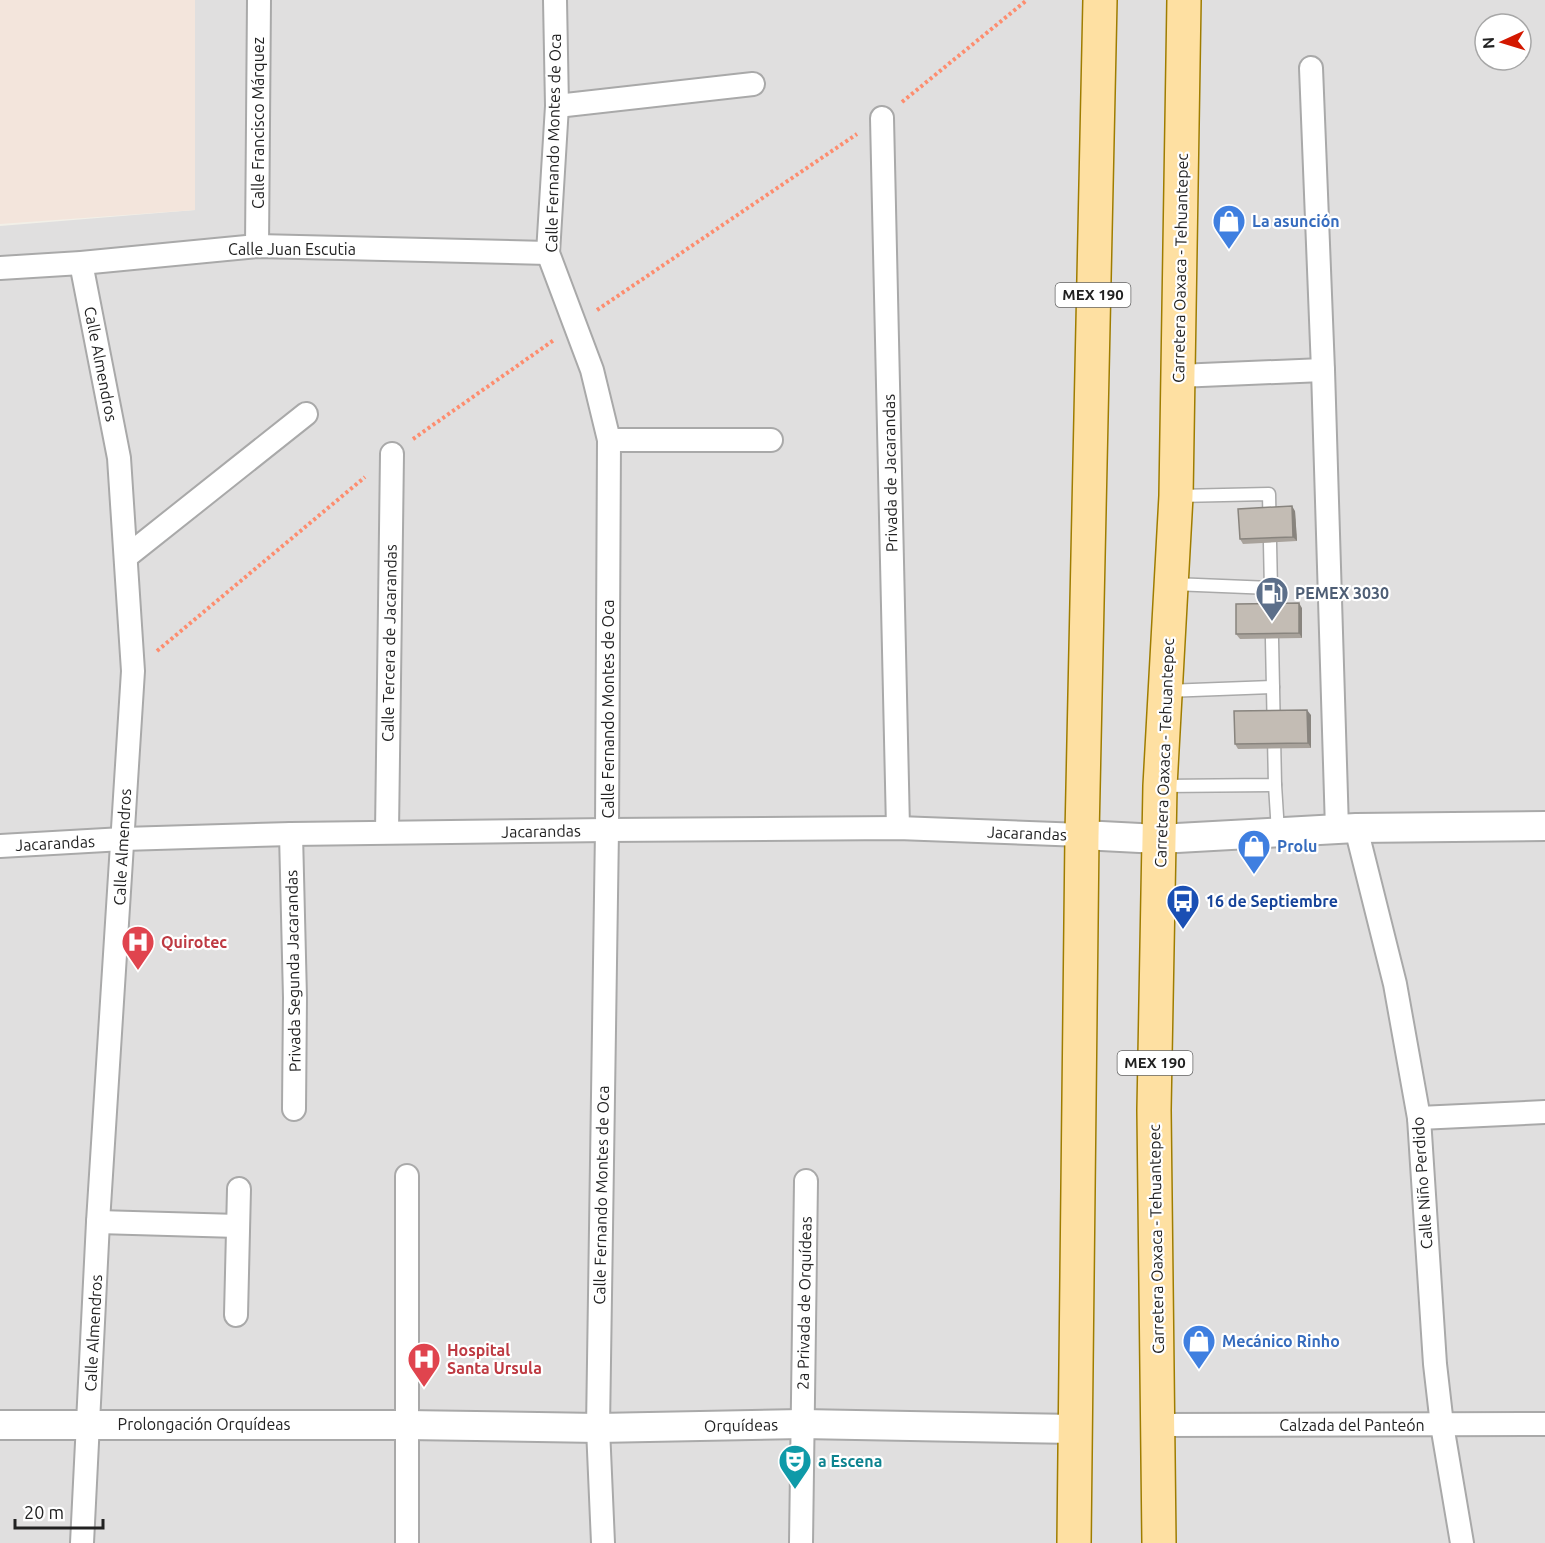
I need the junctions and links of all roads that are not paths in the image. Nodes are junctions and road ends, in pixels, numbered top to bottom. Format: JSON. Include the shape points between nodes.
{"nodes":[{"id":1,"x":259,"y":0,"type":"edge"},
{"id":2,"x":555,"y":0,"type":"edge"},
{"id":3,"x":1100,"y":0,"type":"edge"},
{"id":4,"x":1184,"y":0,"type":"edge"},
{"id":5,"x":1311,"y":68,"type":"dead end"},
{"id":6,"x":753,"y":84,"type":"dead end"},
{"id":7,"x":557,"y":106,"type":"junction"},
{"id":8,"x":882,"y":118,"type":"road end"},
{"id":9,"x":257,"y":246,"type":"junction"},
{"id":10,"x":548,"y":253,"type":"junction"},
{"id":11,"x":81,"y":263,"type":"junction"},
{"id":12,"x":0,"y":268,"type":"edge"},
{"id":13,"x":1323,"y":370,"type":"junction"},
{"id":14,"x":1178,"y":376,"type":"junction"},
{"id":15,"x":306,"y":414,"type":"dead end"},
{"id":16,"x":609,"y":440,"type":"junction"},
{"id":17,"x":771,"y":440,"type":"dead end"},
{"id":18,"x":392,"y":454,"type":"road end"},
{"id":19,"x":1176,"y":496,"type":"junction"},
{"id":20,"x":126,"y":557,"type":"junction"},
{"id":21,"x":1171,"y":584,"type":"junction"},
{"id":22,"x":1271,"y":588,"type":"junction"},
{"id":23,"x":1273,"y":687,"type":"junction"},
{"id":24,"x":1165,"y":691,"type":"junction"},
{"id":25,"x":1275,"y":784,"type":"junction"},
{"id":26,"x":1160,"y":786,"type":"junction"},
{"id":27,"x":1545,"y":826,"type":"edge"},
{"id":28,"x":898,"y":828,"type":"junction"},
{"id":29,"x":1346,"y":829,"type":"junction"},
{"id":30,"x":607,"y":830,"type":"junction"},
{"id":31,"x":387,"y":832,"type":"junction"},
{"id":32,"x":1278,"y":832,"type":"junction"},
{"id":33,"x":291,"y":834,"type":"junction"},
{"id":34,"x":1082,"y":835,"type":"junction"},
{"id":35,"x":123,"y":839,"type":"junction"},
{"id":36,"x":1159,"y":839,"type":"junction"},
{"id":37,"x":0,"y":846,"type":"edge"},
{"id":38,"x":294,"y":1109,"type":"dead end"},
{"id":39,"x":1545,"y":1112,"type":"edge"},
{"id":40,"x":1419,"y":1118,"type":"junction"},
{"id":41,"x":407,"y":1176,"type":"dead end"},
{"id":42,"x":807,"y":1181,"type":"dead end"},
{"id":43,"x":238,"y":1189,"type":"dead end"},
{"id":44,"x":98,"y":1222,"type":"junction"},
{"id":45,"x":238,"y":1226,"type":"junction"},
{"id":46,"x":236,"y":1316,"type":"dead end"},
{"id":47,"x":89,"y":1424,"type":"junction"},
{"id":48,"x":802,"y":1424,"type":"junction"},
{"id":49,"x":1545,"y":1424,"type":"edge"},
{"id":50,"x":0,"y":1425,"type":"edge"},
{"id":51,"x":407,"y":1425,"type":"junction"},
{"id":52,"x":1158,"y":1425,"type":"junction"},
{"id":53,"x":1442,"y":1425,"type":"junction"},
{"id":54,"x":598,"y":1428,"type":"junction"},
{"id":55,"x":1075,"y":1429,"type":"junction"},
{"id":56,"x":82,"y":1543,"type":"edge"},
{"id":57,"x":407,"y":1543,"type":"edge"},
{"id":58,"x":603,"y":1543,"type":"edge"},
{"id":59,"x":801,"y":1543,"type":"edge"},
{"id":60,"x":1074,"y":1543,"type":"edge"},
{"id":61,"x":1159,"y":1543,"type":"edge"},
{"id":62,"x":1462,"y":1543,"type":"edge"}],
"edges":[{"from":1,"to":9,"type":"street","name":"Calle Francisco Márquez"},
{"from":2,"to":7,"type":"street","name":"Calle Fernando Montes de Oca"},
{"from":3,"to":34,"type":"main road","number":"MEX 190"},
{"from":4,"to":14,"type":"main road","name":"Carretera Oaxaca - Tehuantepec","number":"MEX 190"},
{"from":5,"to":13,"type":"street","name":"Calle Niño Perdido"},
{"from":6,"to":7,"type":"street"},
{"from":7,"to":10,"type":"street","name":"Calle Fernando Montes de Oca"},
{"from":8,"to":28,"type":"street","name":"Privada de Jacarandas"},
{"from":9,"to":10,"type":"street","name":"Calle Juan Escutia"},
{"from":9,"to":11,"type":"street","name":"Calle Juan Escutia"},
{"from":10,"to":16,"type":"street","name":"Calle Fernando Montes de Oca","via":[[592,370]]},
{"from":11,"to":12,"type":"street","name":"Calle Juan Escutia"},
{"from":11,"to":20,"type":"street","name":"Calle Almendros","via":[[119,458]]},
{"from":13,"to":14,"type":"street"},
{"from":13,"to":29,"type":"street","name":"Calle Niño Perdido"},
{"from":14,"to":19,"type":"main road","name":"Carretera Oaxaca - Tehuantepec","number":"MEX 190"},
{"from":15,"to":20,"type":"street"},
{"from":16,"to":17,"type":"street"},
{"from":16,"to":30,"type":"street","name":"Calle Fernando Montes de Oca"},
{"from":18,"to":31,"type":"street","name":"Calle Tercera de Jacarandas"},
{"from":19,"to":21,"type":"main road","name":"Carretera Oaxaca - Tehuantepec","number":"MEX 190"},
{"from":19,"to":22,"type":"lane","via":[[1269,494]]},
{"from":20,"to":35,"type":"street","name":"Calle Almendros","via":[[133,671]]},
{"from":21,"to":22,"type":"lane"},
{"from":21,"to":24,"type":"main road","name":"Carretera Oaxaca - Tehuantepec","number":"MEX 190"},
{"from":22,"to":23,"type":"lane"},
{"from":23,"to":24,"type":"lane"},
{"from":23,"to":25,"type":"lane"},
{"from":24,"to":26,"type":"main road","name":"Carretera Oaxaca - Tehuantepec","number":"MEX 190"},
{"from":25,"to":26,"type":"lane"},
{"from":25,"to":32,"type":"lane"},
{"from":26,"to":36,"type":"main road","name":"Carretera Oaxaca - Tehuantepec","number":"MEX 190"},
{"from":27,"to":29,"type":"street"},
{"from":28,"to":30,"type":"street","name":"Jacarandas"},
{"from":28,"to":34,"type":"street","name":"Jacarandas"},
{"from":29,"to":32,"type":"street"},
{"from":29,"to":40,"type":"street","name":"Calle Niño Perdido","via":[[1395,984]]},
{"from":30,"to":31,"type":"street","name":"Jacarandas"},
{"from":30,"to":54,"type":"street","name":"Calle Fernando Montes de Oca"},
{"from":31,"to":33,"type":"street","name":"Jacarandas"},
{"from":32,"to":36,"type":"street"},
{"from":33,"to":35,"type":"street","name":"Jacarandas"},
{"from":33,"to":38,"type":"street","name":"Privada Segunda Jacarandas"},
{"from":34,"to":36,"type":"street"},
{"from":34,"to":55,"type":"main road","number":"MEX 190"},
{"from":35,"to":37,"type":"street","name":"Jacarandas"},
{"from":35,"to":44,"type":"street","name":"Calle Almendros"},
{"from":36,"to":52,"type":"main road","name":"Carretera Oaxaca - Tehuantepec","number":"MEX 190","via":[[1154,1110]]},
{"from":39,"to":40,"type":"street"},
{"from":40,"to":53,"type":"street","name":"Calle Niño Perdido"},
{"from":41,"to":51,"type":"street"},
{"from":42,"to":48,"type":"street","name":"2a Privada de Orquídeas"},
{"from":43,"to":45,"type":"street"},
{"from":44,"to":45,"type":"street"},
{"from":44,"to":47,"type":"street","name":"Calle Almendros"},
{"from":45,"to":46,"type":"street"},
{"from":47,"to":50,"type":"street","name":"Prolongación Orquídeas"},
{"from":47,"to":51,"type":"street","name":"Prolongación Orquídeas"},
{"from":47,"to":56,"type":"street","name":"Calle Almendros"},
{"from":48,"to":54,"type":"street","name":"Orquídeas"},
{"from":48,"to":55,"type":"street","name":"Orquídeas"},
{"from":48,"to":59,"type":"street","name":"2a Privada de Orquídeas"},
{"from":49,"to":53,"type":"street","name":"Calzada del Panteón"},
{"from":51,"to":54,"type":"street","name":"Orquídeas"},
{"from":51,"to":57,"type":"street"},
{"from":52,"to":53,"type":"street","name":"Calzada del Panteón"},
{"from":52,"to":61,"type":"main road","name":"Carretera Oaxaca - Tehuantepec","number":"MEX 190"},
{"from":53,"to":62,"type":"street","name":"Calle Niño Perdido"},
{"from":54,"to":58,"type":"street","name":"Calle Fernando Montes de Oca"},
{"from":55,"to":60,"type":"main road","number":"MEX 190"}]}
